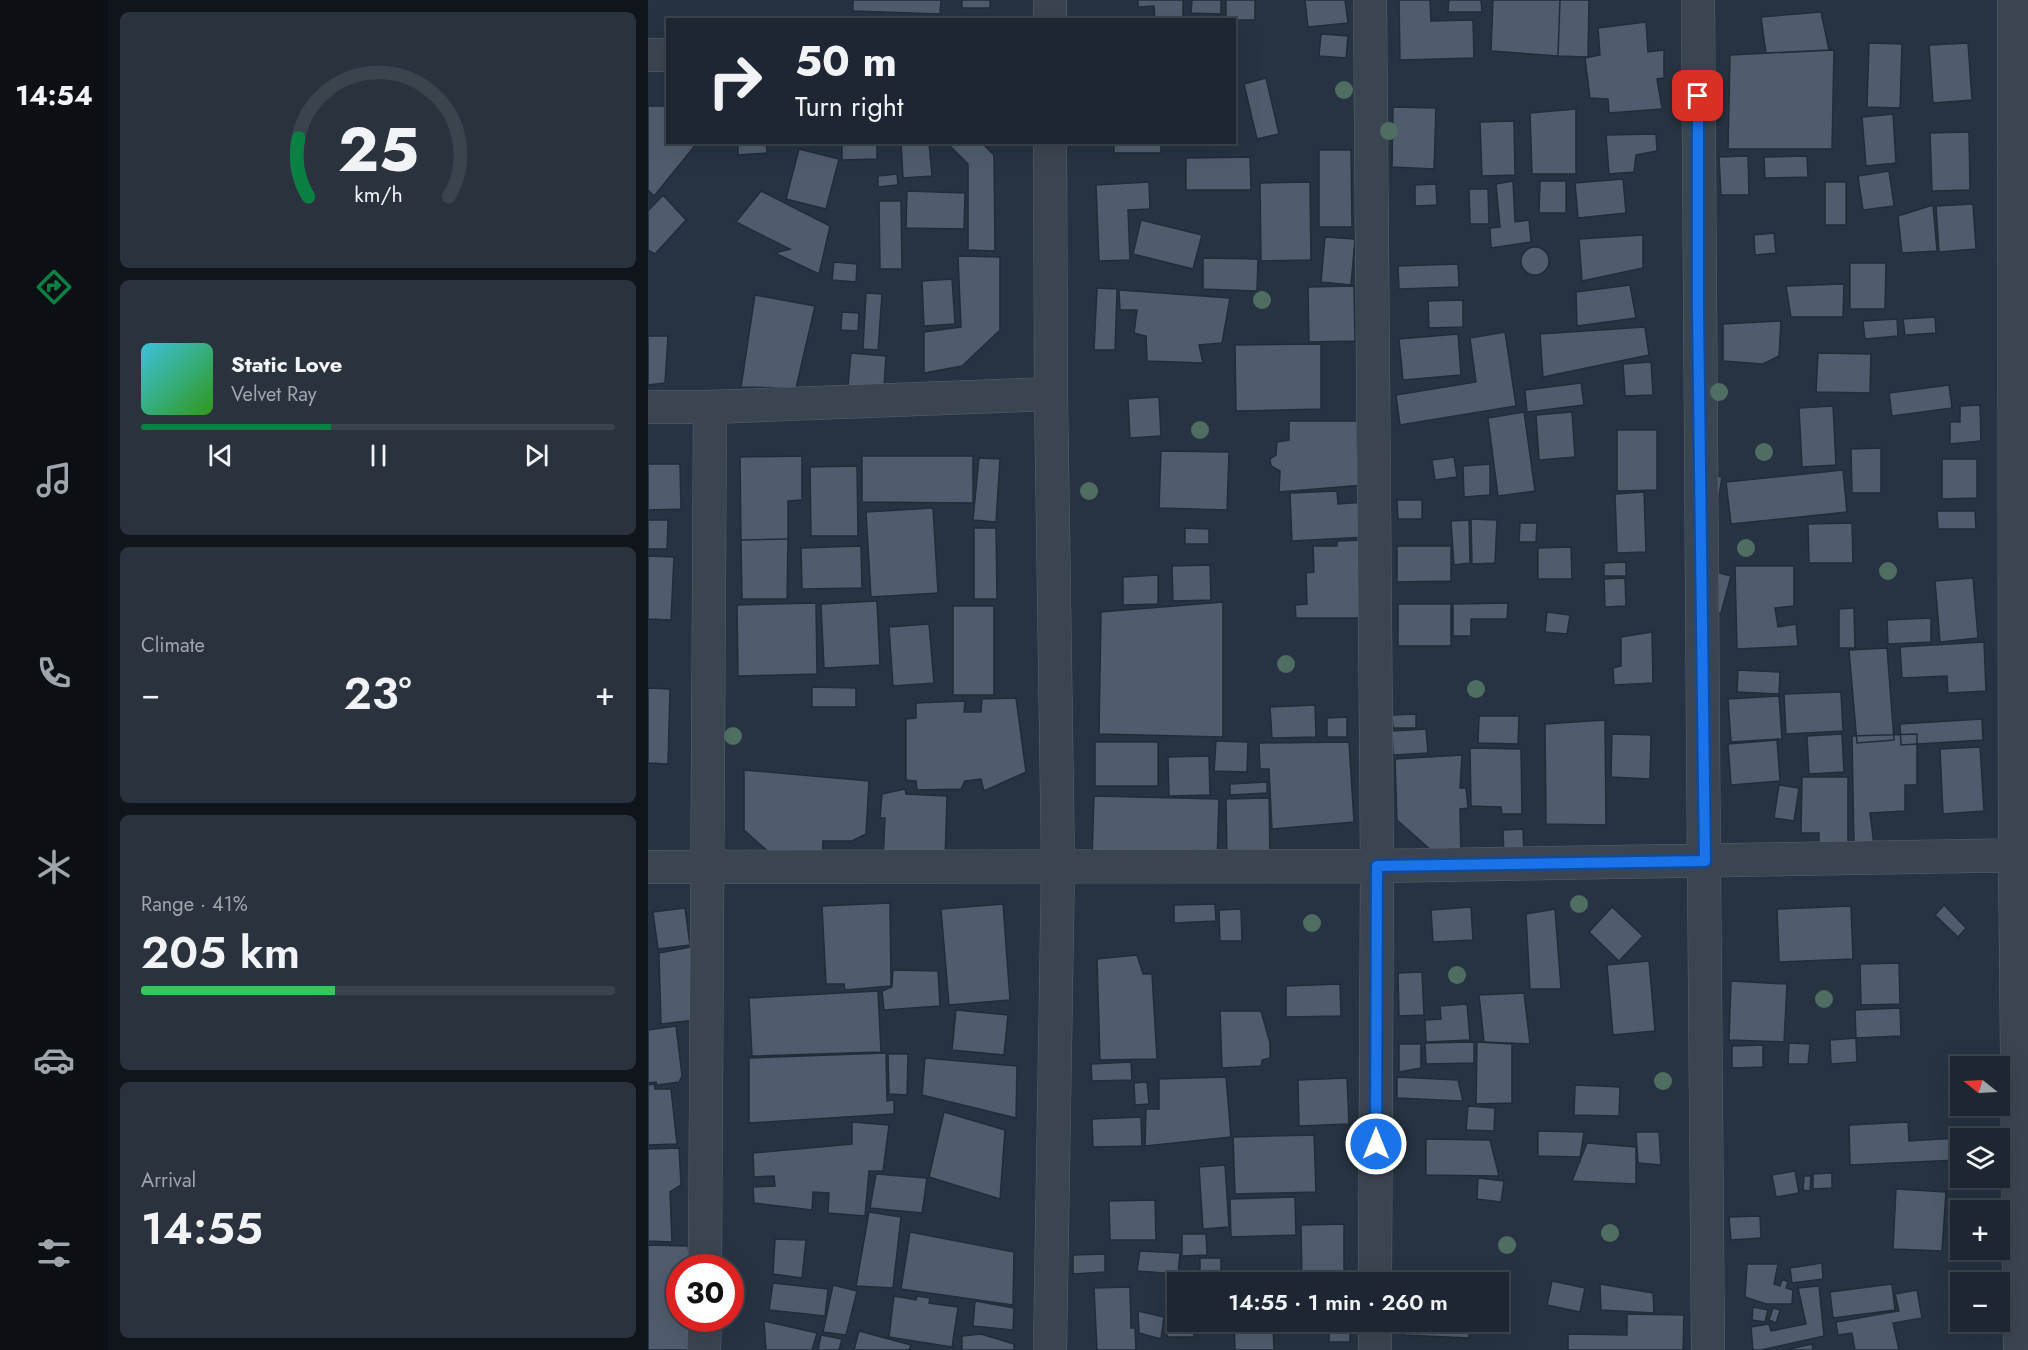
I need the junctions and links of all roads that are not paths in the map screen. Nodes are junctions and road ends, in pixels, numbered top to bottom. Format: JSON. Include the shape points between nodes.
{"nodes":[{"id":1,"x":1050,"y":0,"type":"edge"},
{"id":2,"x":1370,"y":0,"type":"edge"},
{"id":3,"x":1698,"y":0,"type":"edge"},
{"id":4,"x":2014,"y":0,"type":"edge"},
{"id":5,"x":1050,"y":18,"type":"edge"},
{"id":6,"x":648,"y":55,"type":"edge"},
{"id":7,"x":666,"y":55,"type":"edge"},
{"id":8,"x":1050,"y":144,"type":"edge"},
{"id":9,"x":1051,"y":394,"type":"junction"},
{"id":10,"x":648,"y":407,"type":"edge"},
{"id":11,"x":710,"y":407,"type":"junction"},
{"id":12,"x":2021,"y":856,"type":"edge"},
{"id":13,"x":1705,"y":861,"type":"junction"},
{"id":14,"x":1058,"y":866,"type":"junction"},
{"id":15,"x":1377,"y":866,"type":"junction"},
{"id":16,"x":648,"y":867,"type":"edge"},
{"id":17,"x":708,"y":867,"type":"junction"},
{"id":18,"x":705,"y":1254,"type":"edge"},
{"id":19,"x":1375,"y":1272,"type":"edge"},
{"id":20,"x":705,"y":1332,"type":"edge"},
{"id":21,"x":1375,"y":1332,"type":"edge"},
{"id":22,"x":704,"y":1350,"type":"edge"},
{"id":23,"x":1050,"y":1350,"type":"edge"},
{"id":24,"x":1375,"y":1350,"type":"edge"},
{"id":25,"x":1708,"y":1350,"type":"edge"},
{"id":26,"x":2020,"y":1350,"type":"edge"}],
"edges":[{"from":1,"to":5,"type":"street"},
{"from":2,"to":15,"type":"street"},
{"from":3,"to":13,"type":"street"},
{"from":4,"to":12,"type":"street"},
{"from":6,"to":7,"type":"street"},
{"from":8,"to":9,"type":"street"},
{"from":9,"to":11,"type":"street"},
{"from":9,"to":14,"type":"street"},
{"from":10,"to":11,"type":"street"},
{"from":11,"to":17,"type":"street"},
{"from":12,"to":13,"type":"street"},
{"from":12,"to":26,"type":"street"},
{"from":13,"to":15,"type":"street"},
{"from":13,"to":25,"type":"street"},
{"from":14,"to":15,"type":"street"},
{"from":14,"to":17,"type":"street"},
{"from":14,"to":23,"type":"street"},
{"from":15,"to":19,"type":"street"},
{"from":16,"to":17,"type":"street"},
{"from":17,"to":18,"type":"street"},
{"from":20,"to":22,"type":"street"},
{"from":21,"to":24,"type":"street"}]}
